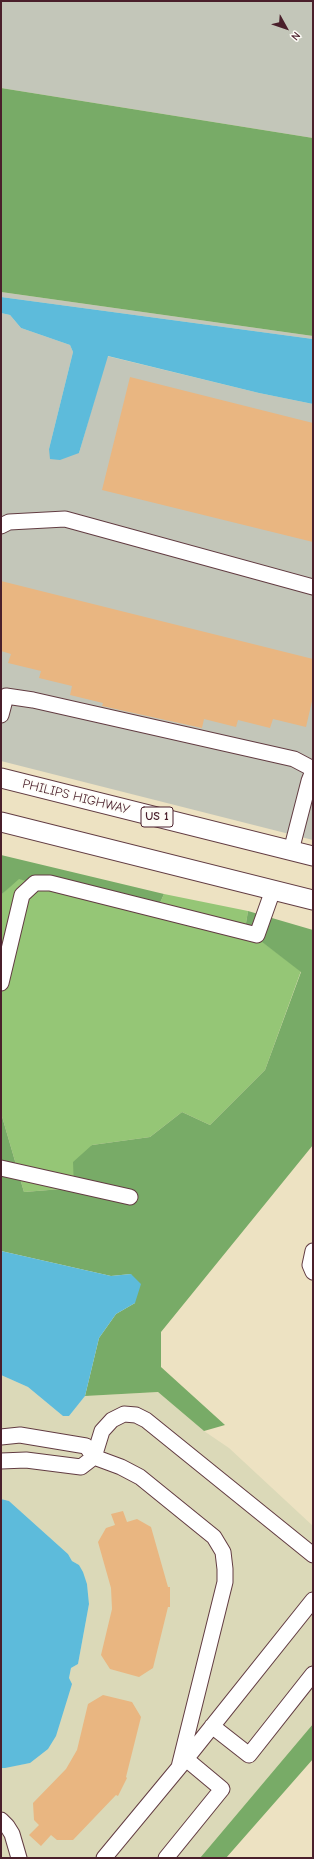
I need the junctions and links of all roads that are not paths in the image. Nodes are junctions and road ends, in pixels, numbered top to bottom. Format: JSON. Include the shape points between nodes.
{"nodes":[{"id":1,"x":1,"y":526,"type":"edge"},
{"id":2,"x":313,"y":587,"type":"edge"},
{"id":3,"x":4,"y":695,"type":"edge"},
{"id":4,"x":1,"y":715,"type":"edge"},
{"id":5,"x":313,"y":770,"type":"edge"},
{"id":6,"x":1,"y":778,"type":"edge"},
{"id":7,"x":1,"y":822,"type":"edge"},
{"id":8,"x":291,"y":851,"type":"junction"},
{"id":9,"x":313,"y":856,"type":"edge"},
{"id":10,"x":273,"y":890,"type":"junction"},
{"id":11,"x":313,"y":900,"type":"edge"},
{"id":12,"x":1,"y":983,"type":"edge"},
{"id":13,"x":1,"y":1168,"type":"edge"},
{"id":14,"x":130,"y":1197,"type":"dead end"},
{"id":15,"x":313,"y":1251,"type":"edge"},
{"id":16,"x":313,"y":1272,"type":"edge"},
{"id":17,"x":1,"y":1437,"type":"edge"},
{"id":18,"x":94,"y":1457,"type":"junction"},
{"id":19,"x":1,"y":1461,"type":"edge"},
{"id":20,"x":313,"y":1555,"type":"edge"},
{"id":21,"x":313,"y":1600,"type":"edge"},
{"id":22,"x":313,"y":1674,"type":"edge"},
{"id":23,"x":212,"y":1726,"type":"junction"},
{"id":24,"x":182,"y":1763,"type":"junction"},
{"id":25,"x":1,"y":1820,"type":"edge"},
{"id":26,"x":19,"y":1858,"type":"edge"},
{"id":27,"x":104,"y":1858,"type":"edge"},
{"id":28,"x":166,"y":1858,"type":"edge"}],
"edges":[{"from":1,"to":2,"type":"lane","via":[[9,522],[66,519]]},
{"from":3,"to":4,"type":"lane"},
{"from":3,"to":5,"type":"lane","via":[[294,759]]},
{"from":5,"to":8,"type":"lane"},
{"from":6,"to":8,"type":"main road","name":"PHILIPS HIGHWAY","number":"US 1"},
{"from":7,"to":10,"type":"main road"},
{"from":8,"to":9,"type":"main road","name":"PHILIPS HIGHWAY","number":"US 1"},
{"from":10,"to":11,"type":"main road"},
{"from":10,"to":12,"type":"lane","via":[[257,935],[50,883],[35,883],[22,895]]},
{"from":13,"to":14,"type":"lane"},
{"from":15,"to":16,"type":"lane","via":[[310,1265]]},
{"from":17,"to":18,"type":"lane","via":[[20,1436],[86,1446]]},
{"from":18,"to":19,"type":"lane","via":[[81,1467],[26,1460]]},
{"from":18,"to":20,"type":"lane","via":[[102,1431],[112,1420],[124,1414],[136,1415],[146,1420]]},
{"from":18,"to":24,"type":"lane","via":[[140,1477],[214,1537],[223,1552],[225,1582]]},
{"from":21,"to":23,"type":"lane"},
{"from":22,"to":23,"type":"lane","via":[[249,1755]]},
{"from":23,"to":24,"type":"lane"},
{"from":24,"to":27,"type":"lane"},
{"from":24,"to":28,"type":"lane","via":[[222,1789]]},
{"from":25,"to":26,"type":"lane","via":[[12,1834]]}]}
